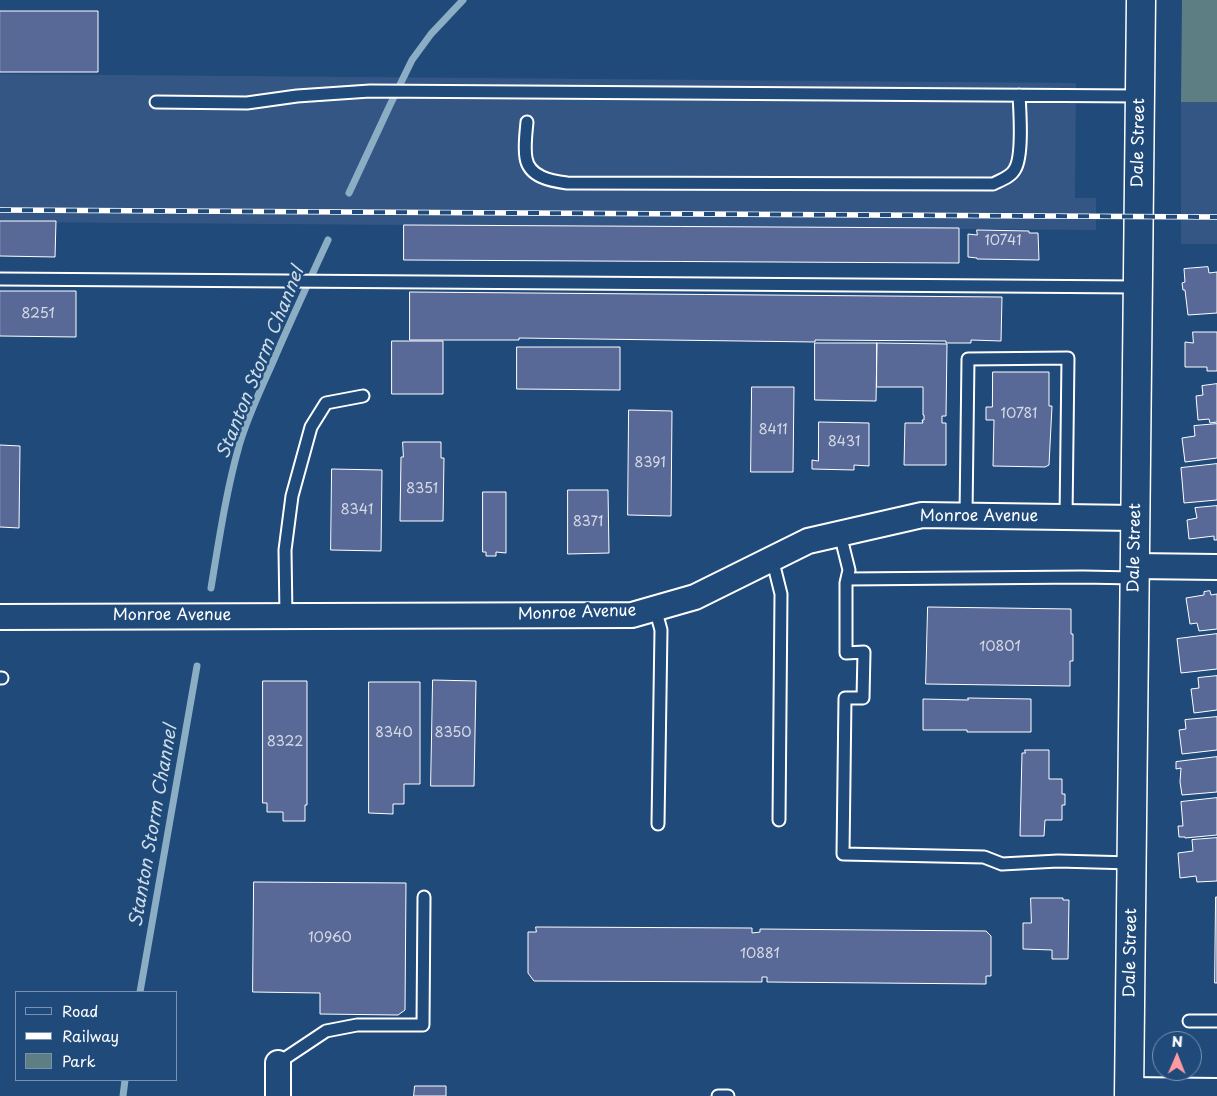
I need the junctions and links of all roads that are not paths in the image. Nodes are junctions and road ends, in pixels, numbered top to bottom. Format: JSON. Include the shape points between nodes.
{"nodes":[{"id":1,"x":1141,"y":0,"type":"edge"},
{"id":2,"x":1019,"y":95,"type":"junction"},
{"id":3,"x":1140,"y":96,"type":"junction"},
{"id":4,"x":156,"y":102,"type":"dead end"},
{"id":5,"x":527,"y":122,"type":"dead end"},
{"id":6,"x":0,"y":279,"type":"edge"},
{"id":7,"x":1138,"y":287,"type":"junction"},
{"id":8,"x":363,"y":396,"type":"dead end"},
{"id":9,"x":966,"y":515,"type":"junction"},
{"id":10,"x":1066,"y":517,"type":"junction"},
{"id":11,"x":1135,"y":518,"type":"junction"},
{"id":12,"x":840,"y":534,"type":"junction"},
{"id":13,"x":772,"y":558,"type":"junction"},
{"id":14,"x":1217,"y":566,"type":"edge"},
{"id":15,"x":1135,"y":572,"type":"junction"},
{"id":16,"x":847,"y":579,"type":"junction"},
{"id":17,"x":655,"y":608,"type":"junction"},
{"id":18,"x":0,"y":616,"type":"edge"},
{"id":19,"x":286,"y":616,"type":"junction"},
{"id":20,"x":779,"y":820,"type":"dead end"},
{"id":21,"x":658,"y":824,"type":"dead end"},
{"id":22,"x":1132,"y":863,"type":"junction"},
{"id":23,"x":424,"y":897,"type":"dead end"},
{"id":24,"x":1189,"y":1021,"type":"dead end"},
{"id":25,"x":1217,"y":1021,"type":"edge"},
{"id":26,"x":278,"y":1063,"type":"joint"},
{"id":27,"x":1129,"y":1093,"type":"edge"},
{"id":28,"x":1204,"y":1093,"type":"edge"},
{"id":29,"x":278,"y":1096,"type":"edge"},
{"id":30,"x":718,"y":1096,"type":"edge"},
{"id":31,"x":728,"y":1096,"type":"edge"}],
"edges":[{"from":1,"to":3,"type":"street","name":"Dale Street"},
{"from":2,"to":3,"type":"lane"},
{"from":2,"to":4,"type":"lane","via":[[370,91],[247,103]]},
{"from":2,"to":5,"type":"lane","via":[[1020,155],[1008,177],[993,184],[567,183],[549,180],[533,172],[526,159]]},
{"from":3,"to":7,"type":"street","name":"Dale Street"},
{"from":6,"to":7,"type":"lane"},
{"from":7,"to":11,"type":"street","name":"Dale Street"},
{"from":8,"to":19,"type":"lane","via":[[326,403],[311,427],[292,496],[285,550]]},
{"from":9,"to":10,"type":"street","name":"Monroe Avenue"},
{"from":9,"to":10,"type":"lane","via":[[968,359],[1068,358]]},
{"from":9,"to":12,"type":"street","name":"Monroe Avenue","via":[[922,515]]},
{"from":10,"to":11,"type":"street","name":"Monroe Avenue"},
{"from":11,"to":15,"type":"street","name":"Dale Street"},
{"from":12,"to":13,"type":"street","name":"Monroe Avenue","via":[[808,541]]},
{"from":12,"to":16,"type":"lane","via":[[849,570]]},
{"from":13,"to":17,"type":"street","name":"Monroe Avenue","via":[[695,597]]},
{"from":13,"to":20,"type":"lane","via":[[781,594]]},
{"from":14,"to":15,"type":"street"},
{"from":15,"to":16,"type":"lane","via":[[1082,577]]},
{"from":15,"to":22,"type":"street","name":"Dale Street"},
{"from":16,"to":22,"type":"lane","via":[[846,653],[864,652],[864,689],[863,698],[845,698],[843,854],[984,857],[1002,864]]},
{"from":17,"to":19,"type":"street","name":"Monroe Avenue","via":[[632,614]]},
{"from":17,"to":21,"type":"lane","via":[[661,630]]},
{"from":18,"to":19,"type":"street","name":"Monroe Avenue"},
{"from":22,"to":27,"type":"street","name":"Dale Street"},
{"from":23,"to":26,"type":"lane","via":[[423,1025],[356,1025],[326,1031]]},
{"from":24,"to":25,"type":"lane"},
{"from":26,"to":29,"type":"street"},
{"from":27,"to":28,"type":"street"},
{"from":30,"to":31,"type":"lane"}]}
